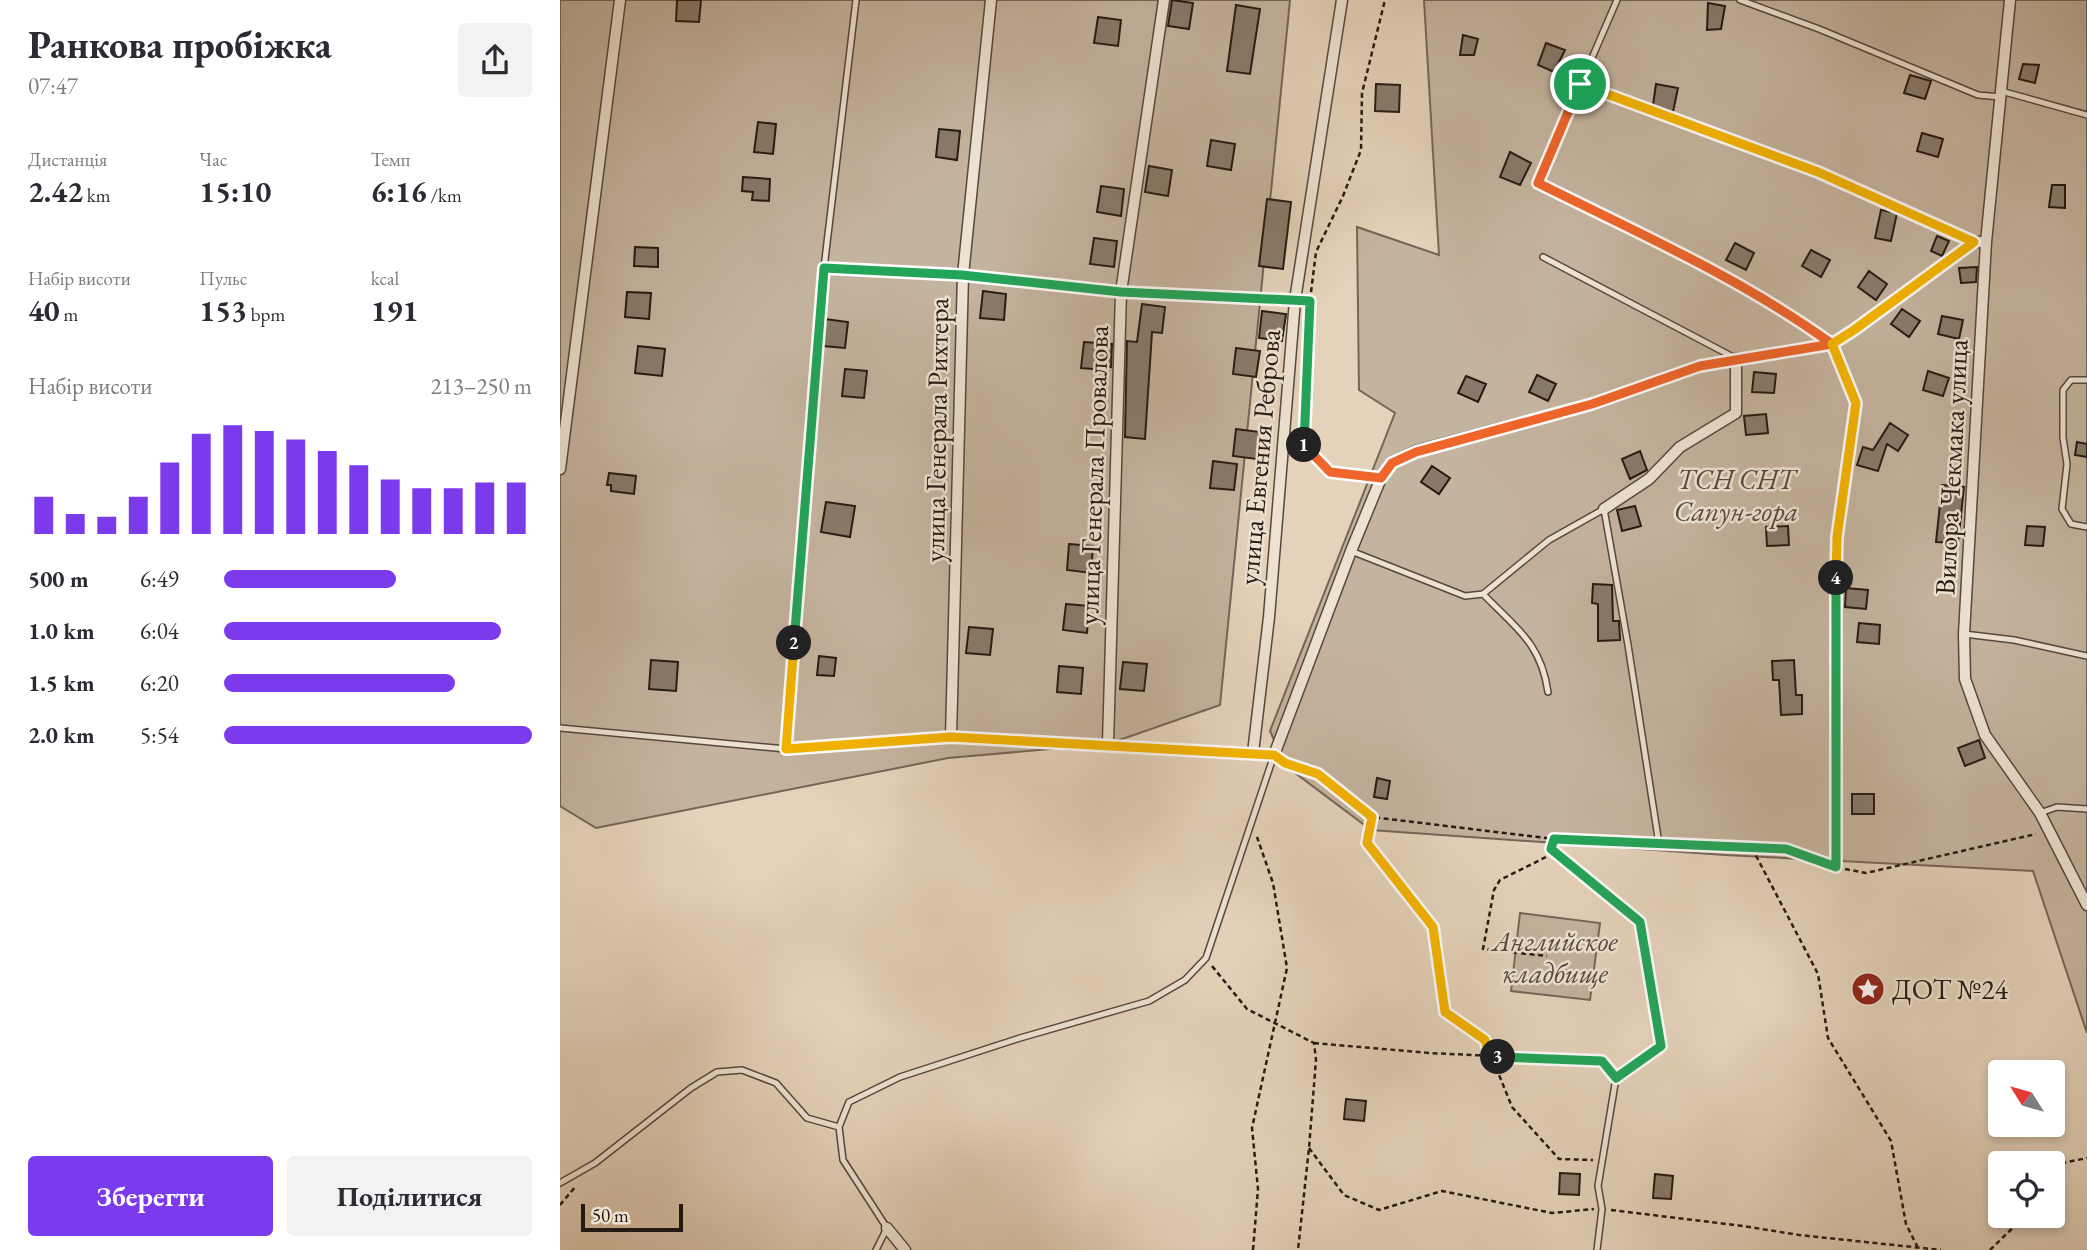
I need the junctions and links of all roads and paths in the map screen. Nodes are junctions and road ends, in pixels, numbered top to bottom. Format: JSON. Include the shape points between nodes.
{"nodes":[{"id":1,"x":620,"y":0,"type":"edge"},
{"id":2,"x":856,"y":0,"type":"edge"},
{"id":3,"x":990,"y":0,"type":"edge"},
{"id":4,"x":1164,"y":0,"type":"edge"},
{"id":5,"x":1342,"y":0,"type":"edge"},
{"id":6,"x":1385,"y":0,"type":"edge"},
{"id":7,"x":1617,"y":0,"type":"edge"},
{"id":8,"x":1740,"y":0,"type":"edge"},
{"id":9,"x":2010,"y":0,"type":"edge"},
{"id":10,"x":1580,"y":84,"type":"junction"},
{"id":11,"x":2001,"y":94,"type":"junction"},
{"id":12,"x":2087,"y":115,"type":"edge"},
{"id":13,"x":1974,"y":242,"type":"junction"},
{"id":14,"x":1986,"y":242,"type":"junction"},
{"id":15,"x":1543,"y":257,"type":"dead end"},
{"id":16,"x":824,"y":268,"type":"junction"},
{"id":17,"x":962,"y":275,"type":"junction"},
{"id":18,"x":1121,"y":292,"type":"junction"},
{"id":19,"x":1295,"y":300,"type":"junction"},
{"id":20,"x":1310,"y":301,"type":"junction"},
{"id":21,"x":1832,"y":344,"type":"junction"},
{"id":22,"x":1737,"y":359,"type":"junction"},
{"id":23,"x":2087,"y":380,"type":"edge"},
{"id":24,"x":560,"y":469,"type":"edge"},
{"id":25,"x":1381,"y":478,"type":"junction"},
{"id":26,"x":1604,"y":509,"type":"junction"},
{"id":27,"x":2087,"y":527,"type":"edge"},
{"id":28,"x":1351,"y":551,"type":"junction"},
{"id":29,"x":1483,"y":594,"type":"junction"},
{"id":30,"x":1964,"y":634,"type":"junction"},
{"id":31,"x":2087,"y":656,"type":"edge"},
{"id":32,"x":1548,"y":692,"type":"dead end"},
{"id":33,"x":560,"y":728,"type":"edge"},
{"id":34,"x":951,"y":737,"type":"junction"},
{"id":35,"x":1108,"y":744,"type":"junction"},
{"id":36,"x":786,"y":749,"type":"junction"},
{"id":37,"x":1253,"y":753,"type":"junction"},
{"id":38,"x":1274,"y":755,"type":"junction"},
{"id":39,"x":2087,"y":809,"type":"edge"},
{"id":40,"x":2040,"y":813,"type":"junction"},
{"id":41,"x":1372,"y":817,"type":"junction"},
{"id":42,"x":1252,"y":820,"type":"junction"},
{"id":43,"x":2048,"y":831,"type":"junction"},
{"id":44,"x":1554,"y":839,"type":"junction"},
{"id":45,"x":1659,"y":844,"type":"junction"},
{"id":46,"x":1752,"y":848,"type":"junction"},
{"id":47,"x":1551,"y":849,"type":"junction"},
{"id":48,"x":1836,"y":867,"type":"junction"},
{"id":49,"x":2087,"y":905,"type":"edge"},
{"id":50,"x":1547,"y":956,"type":"dead end"},
{"id":51,"x":1206,"y":958,"type":"junction"},
{"id":52,"x":1275,"y":1024,"type":"junction"},
{"id":53,"x":1314,"y":1043,"type":"junction"},
{"id":54,"x":1490,"y":1056,"type":"junction"},
{"id":55,"x":1616,"y":1078,"type":"junction"},
{"id":56,"x":839,"y":1126,"type":"junction"},
{"id":57,"x":1310,"y":1148,"type":"junction"},
{"id":58,"x":2087,"y":1158,"type":"edge"},
{"id":59,"x":1601,"y":1161,"type":"junction"},
{"id":60,"x":2065,"y":1163,"type":"edge"},
{"id":61,"x":560,"y":1182,"type":"edge"},
{"id":62,"x":1602,"y":1209,"type":"junction"},
{"id":63,"x":887,"y":1228,"type":"junction"},
{"id":64,"x":2013,"y":1228,"type":"edge"},
{"id":65,"x":876,"y":1250,"type":"edge"},
{"id":66,"x":905,"y":1250,"type":"edge"},
{"id":67,"x":1252,"y":1250,"type":"edge"},
{"id":68,"x":1297,"y":1250,"type":"edge"},
{"id":69,"x":1597,"y":1250,"type":"edge"},
{"id":70,"x":1919,"y":1250,"type":"edge"},
{"id":71,"x":1941,"y":1250,"type":"edge"},
{"id":72,"x":1990,"y":1250,"type":"edge"}],
"edges":[{"from":1,"to":24,"type":"street"},
{"from":2,"to":16,"type":"lane"},
{"from":3,"to":17,"type":"street","name":"улица Генерала Рихтера"},
{"from":4,"to":18,"type":"street","name":"улица Генерала Провалова"},
{"from":5,"to":19,"type":"street","name":"улица Евгения Реброва"},
{"from":6,"to":20,"type":"path","via":[[1362,93],[1361,150],[1316,252]]},
{"from":7,"to":10,"type":"lane"},
{"from":8,"to":11,"type":"lane","via":[[1978,95]]},
{"from":9,"to":11,"type":"street","name":"Вилора Чекмака улица"},
{"from":10,"to":13,"type":"lane","via":[[1818,172]]},
{"from":10,"to":21,"type":"lane","via":[[1538,183],[1704,266],[1788,312]]},
{"from":11,"to":12,"type":"lane"},
{"from":11,"to":14,"type":"street","name":"Вилора Чекмака улица"},
{"from":13,"to":14,"type":"street"},
{"from":13,"to":21,"type":"street"},
{"from":14,"to":30,"type":"street","name":"Вилора Чекмака улица"},
{"from":15,"to":22,"type":"lane"},
{"from":16,"to":17,"type":"lane"},
{"from":16,"to":36,"type":"lane"},
{"from":17,"to":18,"type":"lane"},
{"from":17,"to":34,"type":"street","name":"улица Генерала Рихтера"},
{"from":18,"to":19,"type":"lane"},
{"from":18,"to":35,"type":"street","name":"улица Генерала Провалова"},
{"from":19,"to":20,"type":"lane"},
{"from":19,"to":37,"type":"street","name":"улица Евгения Реброва"},
{"from":20,"to":25,"type":"path","via":[[1304,447],[1330,472]]},
{"from":21,"to":22,"type":"street"},
{"from":21,"to":48,"type":"lane","via":[[1856,403],[1837,537]]},
{"from":22,"to":25,"type":"street","via":[[1700,366],[1592,404],[1416,452],[1392,463]]},
{"from":22,"to":26,"type":"street","via":[[1736,413],[1680,447],[1650,480]]},
{"from":23,"to":27,"type":"lane","via":[[2071,380],[2063,390],[2067,464],[2062,509],[2071,524]]},
{"from":25,"to":28,"type":"street"},
{"from":26,"to":29,"type":"lane","via":[[1549,540]]},
{"from":26,"to":45,"type":"lane"},
{"from":28,"to":29,"type":"lane","via":[[1465,596]]},
{"from":28,"to":38,"type":"street"},
{"from":29,"to":32,"type":"lane","via":[[1534,647],[1545,669]]},
{"from":30,"to":31,"type":"lane"},
{"from":30,"to":40,"type":"street","name":"Вилора Чекмака улица","via":[[1965,679],[1984,735]]},
{"from":33,"to":36,"type":"lane"},
{"from":34,"to":35,"type":"street"},
{"from":34,"to":36,"type":"lane"},
{"from":35,"to":37,"type":"street"},
{"from":37,"to":38,"type":"street"},
{"from":38,"to":41,"type":"path","via":[[1318,774]]},
{"from":38,"to":42,"type":"lane"},
{"from":39,"to":40,"type":"lane","via":[[2057,807]]},
{"from":40,"to":43,"type":"street","name":"Вилора Чекмака улица"},
{"from":41,"to":44,"type":"path"},
{"from":41,"to":54,"type":"path","via":[[1367,843],[1433,927],[1445,1012],[1485,1040]]},
{"from":42,"to":51,"type":"lane"},
{"from":42,"to":52,"type":"path","via":[[1273,883],[1287,968]]},
{"from":43,"to":48,"type":"path","via":[[1866,873]]},
{"from":43,"to":49,"type":"street","name":"Вилора Чекмака улица"},
{"from":44,"to":45,"type":"path"},
{"from":44,"to":47,"type":"path"},
{"from":45,"to":46,"type":"path"},
{"from":46,"to":48,"type":"path","via":[[1786,849]]},
{"from":46,"to":70,"type":"path","via":[[1818,974],[1828,1038],[1891,1140],[1906,1224]]},
{"from":47,"to":50,"type":"path","via":[[1549,855],[1500,880],[1483,949]]},
{"from":47,"to":55,"type":"lane","via":[[1640,922],[1661,1046]]},
{"from":51,"to":52,"type":"path","via":[[1247,1009]]},
{"from":51,"to":56,"type":"lane","via":[[1185,980],[1149,1001],[900,1077],[849,1102]]},
{"from":52,"to":53,"type":"path"},
{"from":52,"to":67,"type":"path","via":[[1252,1128],[1258,1189]]},
{"from":53,"to":54,"type":"path"},
{"from":53,"to":57,"type":"path"},
{"from":54,"to":55,"type":"path","via":[[1602,1061]]},
{"from":54,"to":59,"type":"path","via":[[1512,1107],[1559,1159]]},
{"from":55,"to":59,"type":"lane"},
{"from":56,"to":61,"type":"lane","via":[[807,1118],[776,1083],[742,1070],[717,1072],[595,1163]]},
{"from":56,"to":63,"type":"lane","via":[[843,1160]]},
{"from":57,"to":62,"type":"path","via":[[1344,1195],[1379,1210],[1442,1191],[1552,1213]]},
{"from":57,"to":68,"type":"path"},
{"from":58,"to":60,"type":"path"},
{"from":59,"to":62,"type":"lane","via":[[1598,1186]]},
{"from":62,"to":69,"type":"lane"},
{"from":62,"to":70,"type":"path"},
{"from":63,"to":65,"type":"lane"},
{"from":63,"to":66,"type":"street"},
{"from":64,"to":72,"type":"path"},
{"from":70,"to":71,"type":"path"}]}
